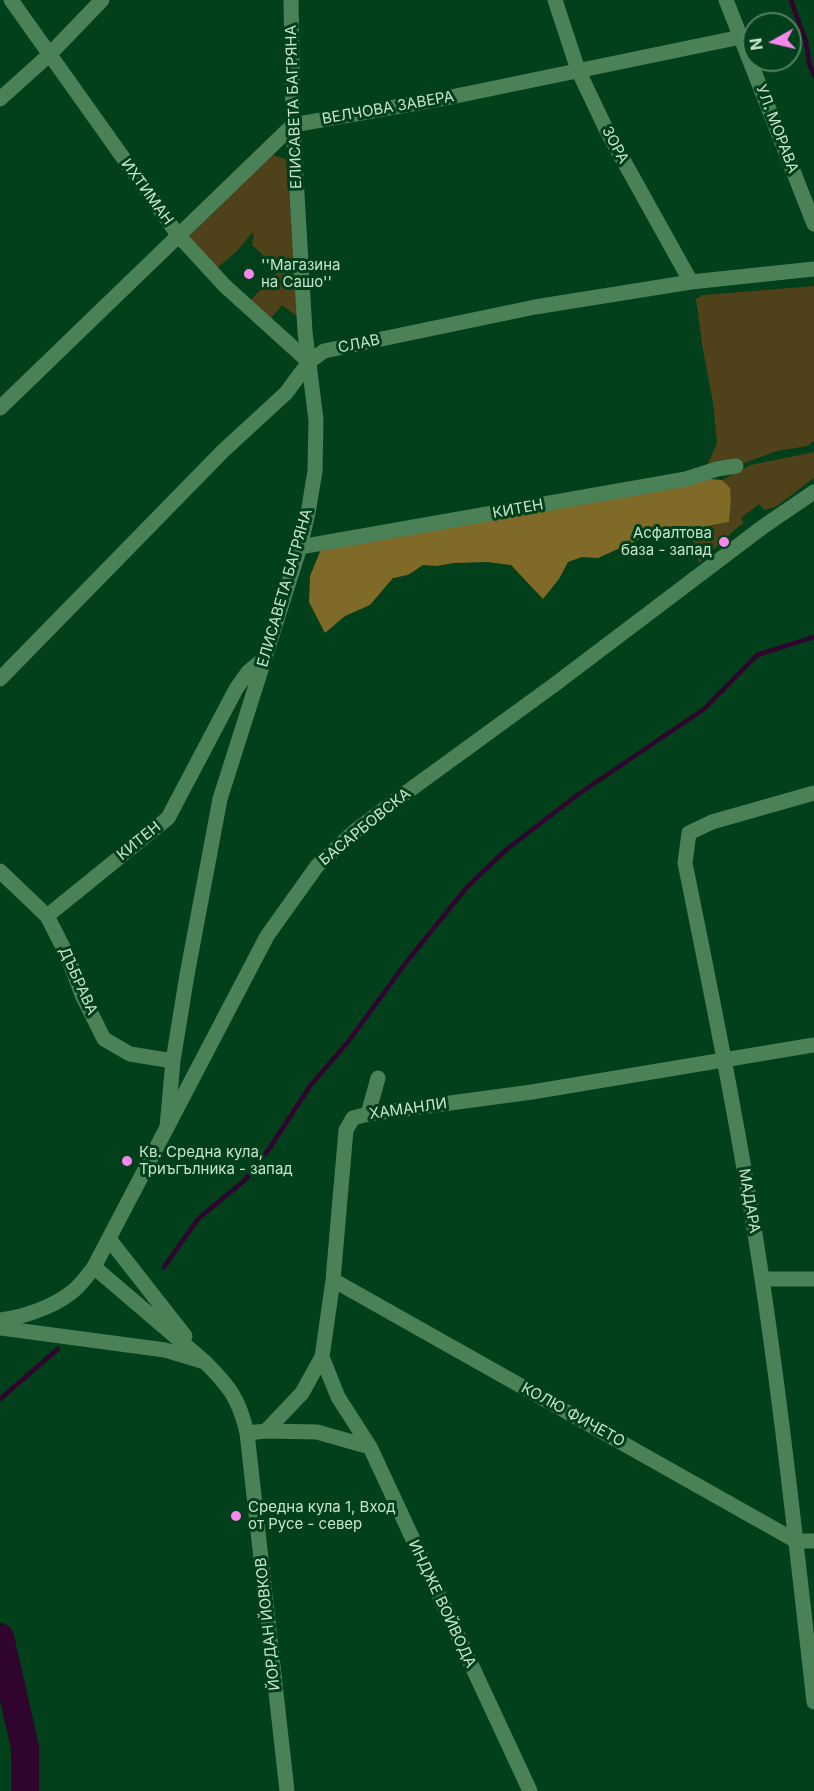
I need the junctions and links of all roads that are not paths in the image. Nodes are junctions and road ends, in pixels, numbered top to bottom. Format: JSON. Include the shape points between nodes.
{"nodes":[{"id":1,"x":11,"y":0,"type":"edge"},
{"id":2,"x":102,"y":0,"type":"edge"},
{"id":3,"x":291,"y":0,"type":"edge"},
{"id":4,"x":555,"y":0,"type":"edge"},
{"id":5,"x":726,"y":0,"type":"edge"},
{"id":6,"x":741,"y":37,"type":"junction"},
{"id":7,"x":49,"y":55,"type":"junction"},
{"id":8,"x":578,"y":70,"type":"junction"},
{"id":9,"x":0,"y":99,"type":"edge"},
{"id":10,"x":293,"y":125,"type":"junction"},
{"id":11,"x":814,"y":224,"type":"edge"},
{"id":12,"x":178,"y":235,"type":"junction"},
{"id":13,"x":814,"y":269,"type":"edge"},
{"id":14,"x":691,"y":282,"type":"junction"},
{"id":15,"x":309,"y":362,"type":"junction"},
{"id":16,"x":0,"y":408,"type":"edge"},
{"id":17,"x":736,"y":466,"type":"dead end"},
{"id":18,"x":814,"y":492,"type":"edge"},
{"id":19,"x":300,"y":547,"type":"junction"},
{"id":20,"x":265,"y":658,"type":"junction"},
{"id":21,"x":0,"y":679,"type":"edge"},
{"id":22,"x":814,"y":793,"type":"edge"},
{"id":23,"x":0,"y":871,"type":"edge"},
{"id":24,"x":47,"y":916,"type":"junction"},
{"id":25,"x":814,"y":1045,"type":"edge"},
{"id":26,"x":724,"y":1059,"type":"junction"},
{"id":27,"x":173,"y":1061,"type":"junction"},
{"id":28,"x":378,"y":1078,"type":"dead end"},
{"id":29,"x":368,"y":1114,"type":"junction"},
{"id":30,"x":166,"y":1130,"type":"junction"},
{"id":31,"x":109,"y":1239,"type":"junction"},
{"id":32,"x":94,"y":1267,"type":"junction"},
{"id":33,"x":762,"y":1279,"type":"junction"},
{"id":34,"x":814,"y":1279,"type":"edge"},
{"id":35,"x":333,"y":1280,"type":"junction"},
{"id":36,"x":0,"y":1320,"type":"edge"},
{"id":37,"x":0,"y":1328,"type":"edge"},
{"id":38,"x":321,"y":1357,"type":"junction"},
{"id":39,"x":205,"y":1362,"type":"junction"},
{"id":40,"x":266,"y":1431,"type":"junction"},
{"id":41,"x":247,"y":1433,"type":"junction"},
{"id":42,"x":370,"y":1448,"type":"junction"},
{"id":43,"x":796,"y":1541,"type":"junction"},
{"id":44,"x":814,"y":1541,"type":"edge"},
{"id":45,"x":814,"y":1702,"type":"edge"},
{"id":46,"x":287,"y":1791,"type":"edge"},
{"id":47,"x":530,"y":1791,"type":"edge"}],
"edges":[{"from":1,"to":7,"type":"street","name":"ИХТИМАН"},
{"from":2,"to":7,"type":"street"},
{"from":3,"to":10,"type":"street","name":"ЕЛИСАВЕТА БАГРЯНА"},
{"from":4,"to":8,"type":"street","name":"ЗОРА"},
{"from":5,"to":6,"type":"street","name":"УЛ. МОРАВА"},
{"from":6,"to":8,"type":"street","name":"ВЕЛЧОВА ЗАВЕРА"},
{"from":6,"to":11,"type":"street","name":"УЛ. МОРАВА"},
{"from":7,"to":9,"type":"street"},
{"from":7,"to":12,"type":"street","name":"ИХТИМАН"},
{"from":8,"to":10,"type":"street","name":"ВЕЛЧОВА ЗАВЕРА"},
{"from":8,"to":14,"type":"street","name":"ЗОРА","via":[[607,131]]},
{"from":10,"to":12,"type":"street"},
{"from":10,"to":15,"type":"street","name":"ЕЛИСАВЕТА БАГРЯНА"},
{"from":12,"to":15,"type":"street","name":"ИХТИМАН","via":[[225,286]]},
{"from":12,"to":16,"type":"street"},
{"from":13,"to":14,"type":"street","name":"СЛАВ"},
{"from":14,"to":15,"type":"street","name":"СЛАВ","via":[[535,307],[336,348]]},
{"from":15,"to":19,"type":"street","name":"ЕЛИСАВЕТА БАГРЯНА","via":[[316,420],[315,471]]},
{"from":15,"to":21,"type":"street","name":"СЛАВ","via":[[286,393],[223,451]]},
{"from":17,"to":19,"type":"street","name":"КИТЕН","via":[[686,479]]},
{"from":18,"to":30,"type":"street","name":"БАСАРБОВСКА","via":[[396,800],[317,866],[267,936]]},
{"from":19,"to":20,"type":"street","name":"ЕЛИСАВЕТА БАГРЯНА"},
{"from":20,"to":24,"type":"street","name":"КИТЕН","via":[[236,689],[168,818]]},
{"from":20,"to":27,"type":"street","name":"ЕЛИСАВЕТА БАГРЯНА","via":[[220,799]]},
{"from":22,"to":26,"type":"street","name":"МАДАРА","via":[[712,822],[689,833],[685,863]]},
{"from":23,"to":24,"type":"street","name":"ДЪБРАВА"},
{"from":24,"to":27,"type":"street","name":"ДЪБРАВА","via":[[104,1039],[130,1054]]},
{"from":25,"to":26,"type":"street","name":"ХАМАНЛИ"},
{"from":26,"to":29,"type":"street","name":"ХАМАНЛИ","via":[[532,1092]]},
{"from":26,"to":33,"type":"street","name":"МАДАРА"},
{"from":27,"to":30,"type":"street","name":"ЕЛИСАВЕТА БАГРЯНА"},
{"from":28,"to":29,"type":"street"},
{"from":29,"to":35,"type":"street","name":"ХАМАНЛИ","via":[[353,1118],[346,1130]]},
{"from":30,"to":31,"type":"street","name":"БАСАРБОВСКА"},
{"from":31,"to":32,"type":"street","name":"БАСАРБОВСКА"},
{"from":31,"to":39,"type":"street"},
{"from":32,"to":36,"type":"street","name":"БАСАРБОВСКА","via":[[79,1286],[58,1301]]},
{"from":32,"to":39,"type":"street"},
{"from":33,"to":34,"type":"street"},
{"from":33,"to":43,"type":"street","name":"МАДАРА"},
{"from":35,"to":38,"type":"street","name":"ХАМАНЛИ"},
{"from":35,"to":43,"type":"street","name":"КОЛЮ ФИЧЕТО"},
{"from":37,"to":39,"type":"street","via":[[165,1350]]},
{"from":38,"to":40,"type":"street","name":"ХАМАНЛИ","via":[[302,1394]]},
{"from":38,"to":42,"type":"street","name":"ИНДЖЕ ВОЙВОДА","via":[[338,1397]]},
{"from":39,"to":41,"type":"street","name":"ЙОРДАН ЙОВКОВ","via":[[240,1405]]},
{"from":40,"to":41,"type":"street"},
{"from":40,"to":42,"type":"street","via":[[317,1432]]},
{"from":41,"to":46,"type":"street","name":"ЙОРДАН ЙОВКОВ"},
{"from":42,"to":47,"type":"street","name":"ИНДЖЕ ВОЙВОДА"},
{"from":43,"to":44,"type":"street","name":"КОЛЮ ФИЧЕТО"},
{"from":43,"to":45,"type":"street","name":"МАДАРА"}]}
